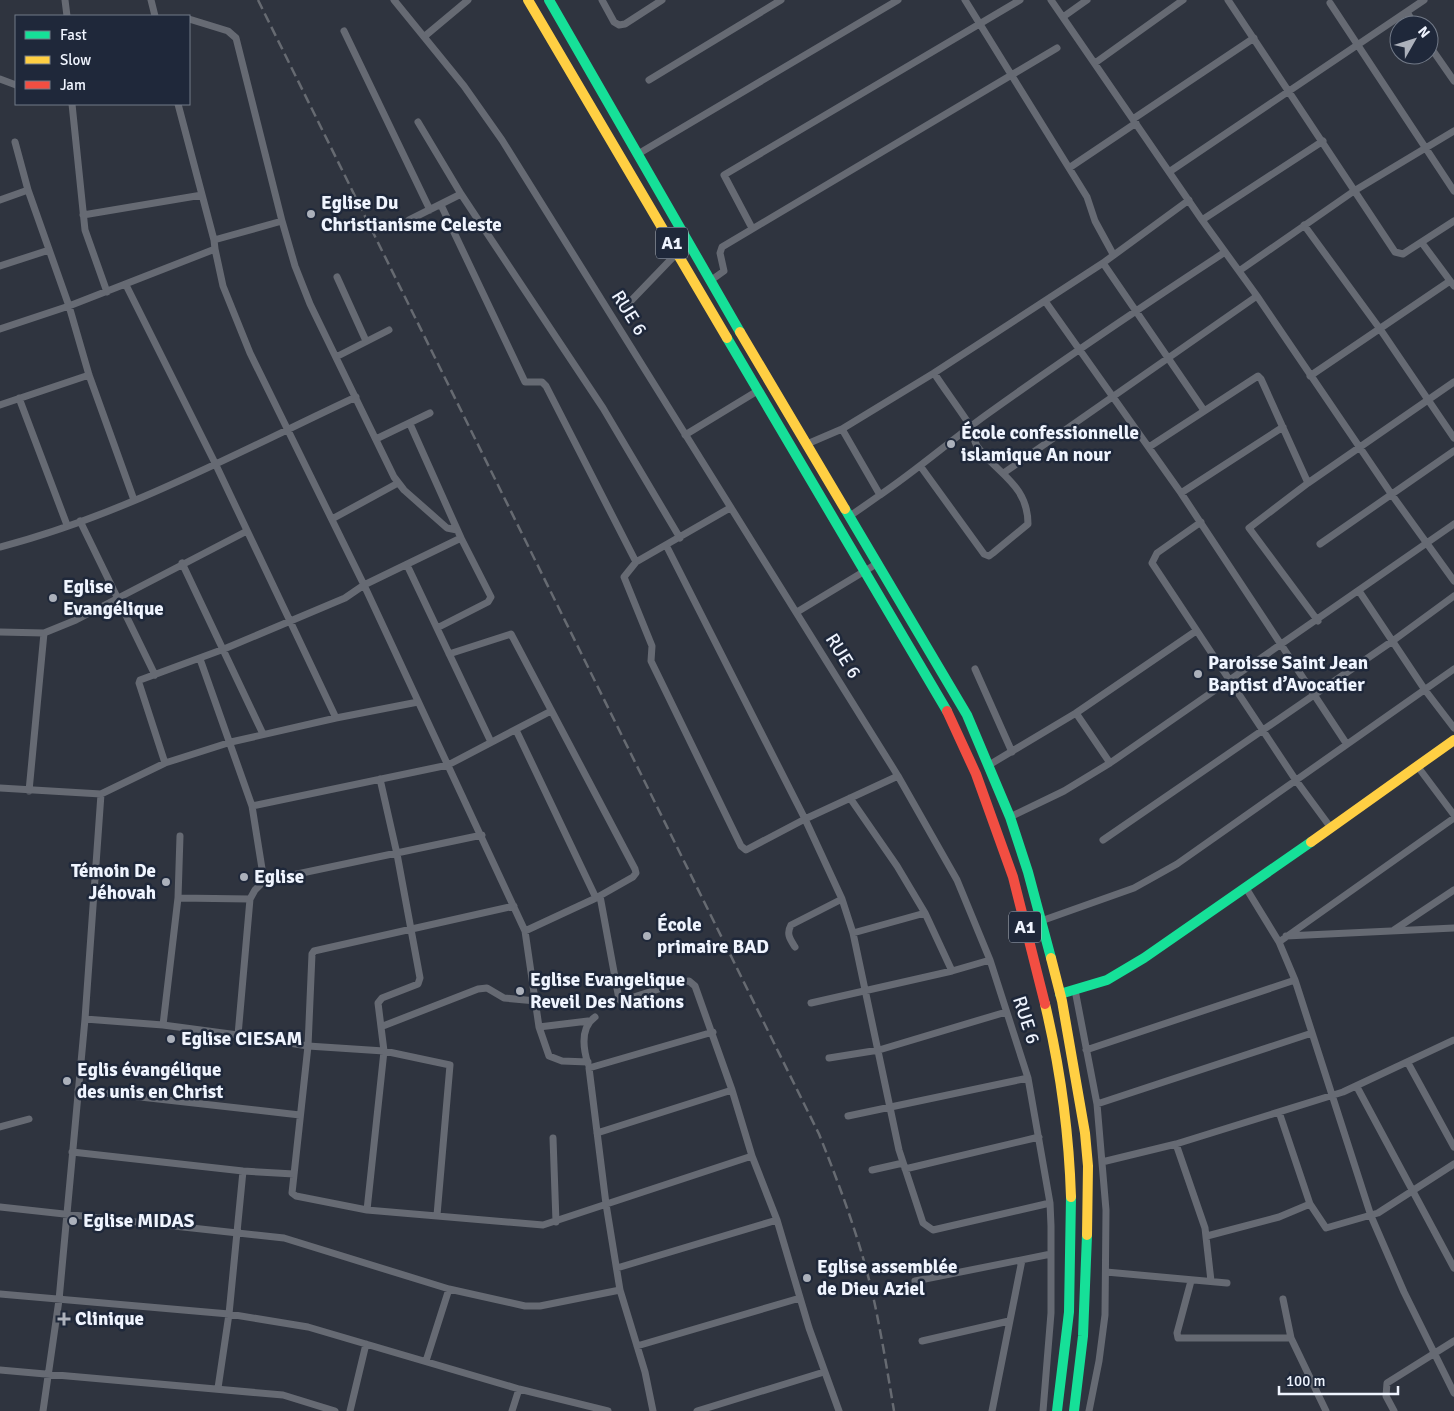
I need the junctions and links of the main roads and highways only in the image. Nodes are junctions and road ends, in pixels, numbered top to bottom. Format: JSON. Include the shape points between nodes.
{"nodes":[{"id":1,"x":528,"y":0,"type":"edge"},
{"id":2,"x":549,"y":0,"type":"edge"},
{"id":3,"x":1454,"y":740,"type":"edge"},
{"id":4,"x":1060,"y":994,"type":"junction"},
{"id":5,"x":1057,"y":1411,"type":"edge"},
{"id":6,"x":1074,"y":1411,"type":"edge"}],
"edges":[{"from":1,"to":5,"type":"main road","number":"A1","via":[[866,570],[954,723],[976,774],[1013,877],[1050,1025],[1067,1138],[1072,1213],[1070,1312]]},
{"from":2,"to":4,"type":"main road","number":"A1","via":[[710,281],[967,715],[1010,817]]},
{"from":3,"to":4,"type":"main road","via":[[1128,968],[1107,980]]},
{"from":4,"to":6,"type":"main road","number":"A1","via":[[1088,1166],[1087,1270]]}]}
